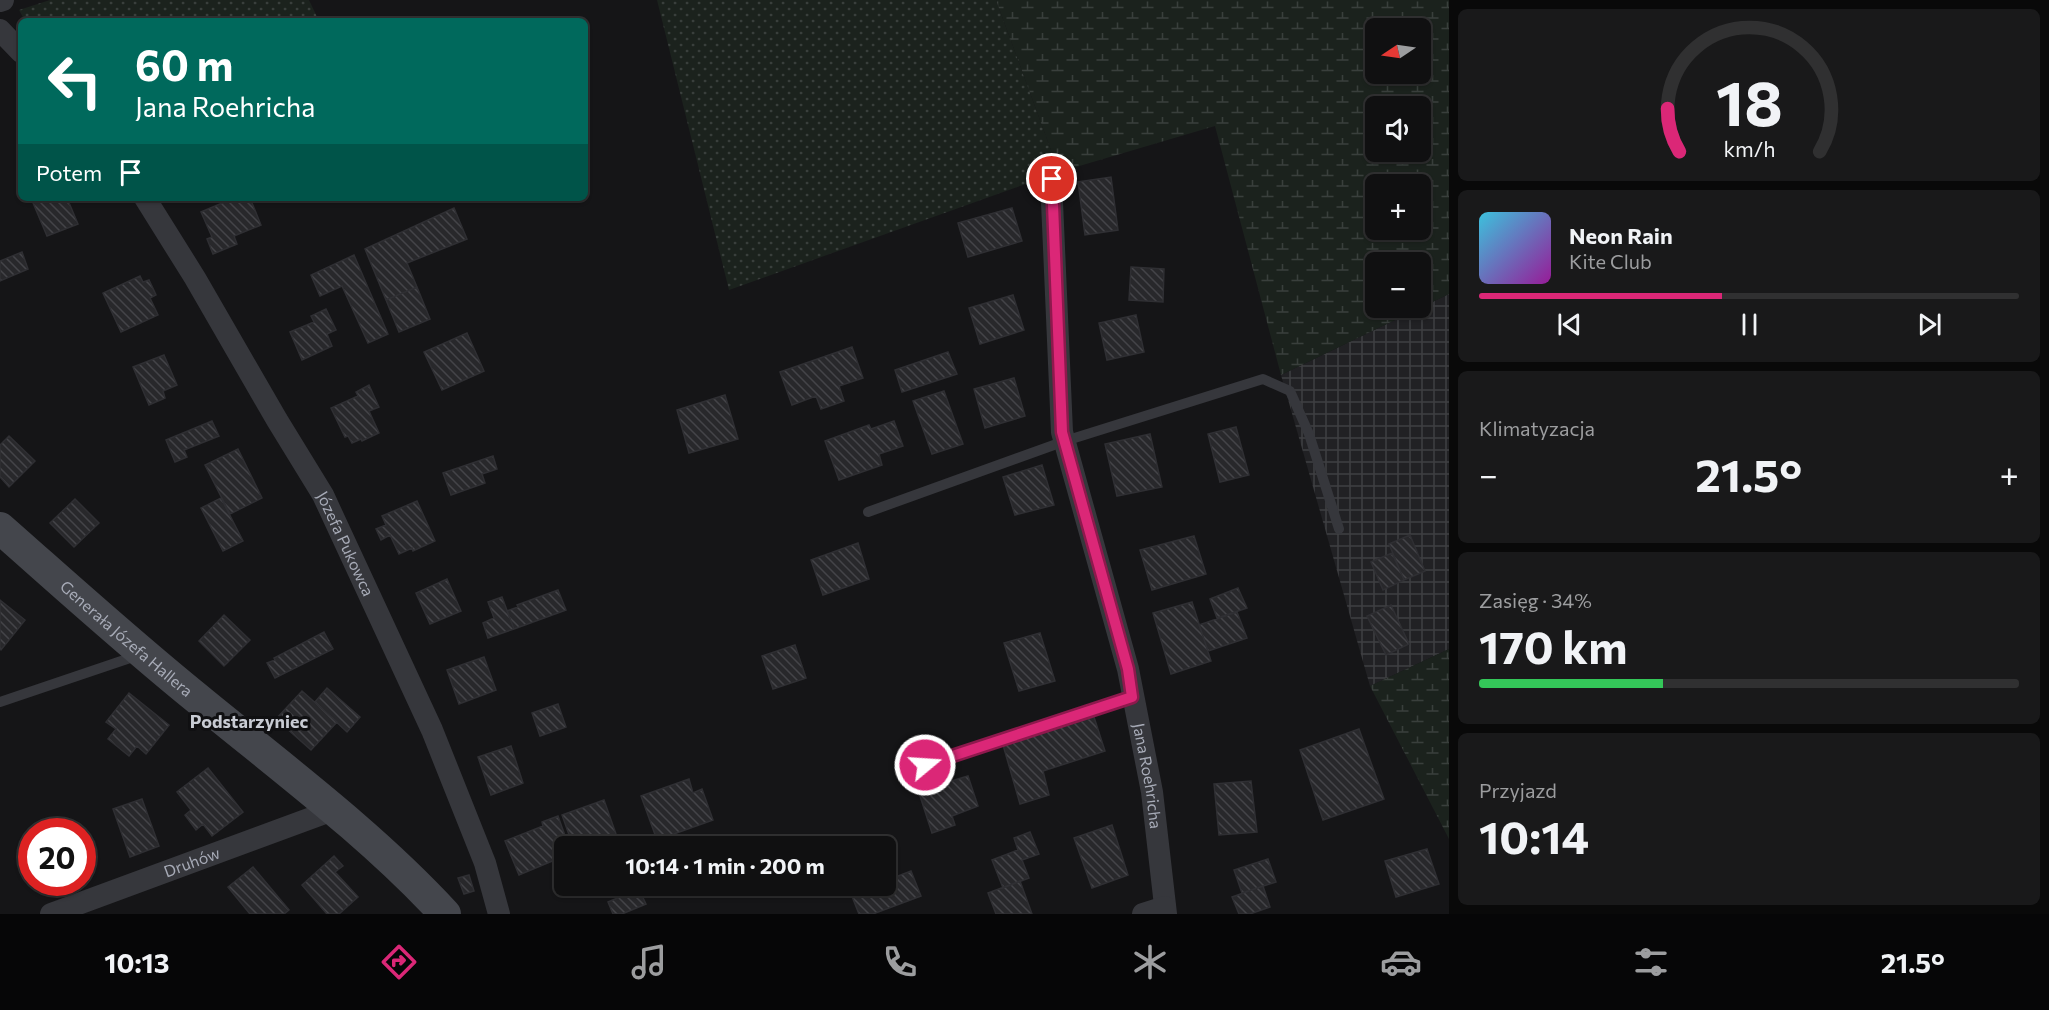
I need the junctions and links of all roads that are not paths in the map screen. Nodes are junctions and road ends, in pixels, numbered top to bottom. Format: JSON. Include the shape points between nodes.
{"nodes":[{"id":1,"x":0,"y":30,"type":"edge"},
{"id":2,"x":18,"y":49,"type":"edge"},
{"id":3,"x":1052,"y":179,"type":"dead end"},
{"id":4,"x":147,"y":201,"type":"edge"},
{"id":5,"x":1065,"y":441,"type":"junction"},
{"id":6,"x":868,"y":512,"type":"dead end"},
{"id":7,"x":0,"y":528,"type":"edge"},
{"id":8,"x":1339,"y":529,"type":"dead end"},
{"id":9,"x":141,"y":654,"type":"junction"},
{"id":10,"x":1132,"y":697,"type":"junction"},
{"id":11,"x":0,"y":702,"type":"edge"},
{"id":12,"x":925,"y":765,"type":"dead end"},
{"id":13,"x":333,"y":810,"type":"junction"},
{"id":14,"x":1165,"y":911,"type":"edge"},
{"id":15,"x":440,"y":913,"type":"edge"},
{"id":16,"x":51,"y":914,"type":"edge"},
{"id":17,"x":499,"y":914,"type":"edge"},
{"id":18,"x":1143,"y":914,"type":"edge"}],
"edges":[{"from":1,"to":2,"type":"street"},
{"from":3,"to":5,"type":"street","name":"Jana Roehricha"},
{"from":4,"to":17,"type":"street","name":"Józefa Pukowca","via":[[323,495],[432,730],[485,863]]},
{"from":5,"to":6,"type":"lane"},
{"from":5,"to":8,"type":"lane","via":[[1263,379],[1290,391],[1309,434]]},
{"from":5,"to":10,"type":"street","name":"Jana Roehricha","via":[[1128,669]]},
{"from":7,"to":9,"type":"street","name":"Generała Józefa Hallera"},
{"from":9,"to":11,"type":"lane"},
{"from":9,"to":13,"type":"street","name":"Generała Józefa Hallera"},
{"from":10,"to":12,"type":"lane"},
{"from":10,"to":14,"type":"street","name":"Jana Roehricha","via":[[1152,792]]},
{"from":13,"to":15,"type":"street","name":"Generała Józefa Hallera","via":[[418,885]]},
{"from":13,"to":16,"type":"street","name":"Druhów"},
{"from":14,"to":18,"type":"street"}]}
